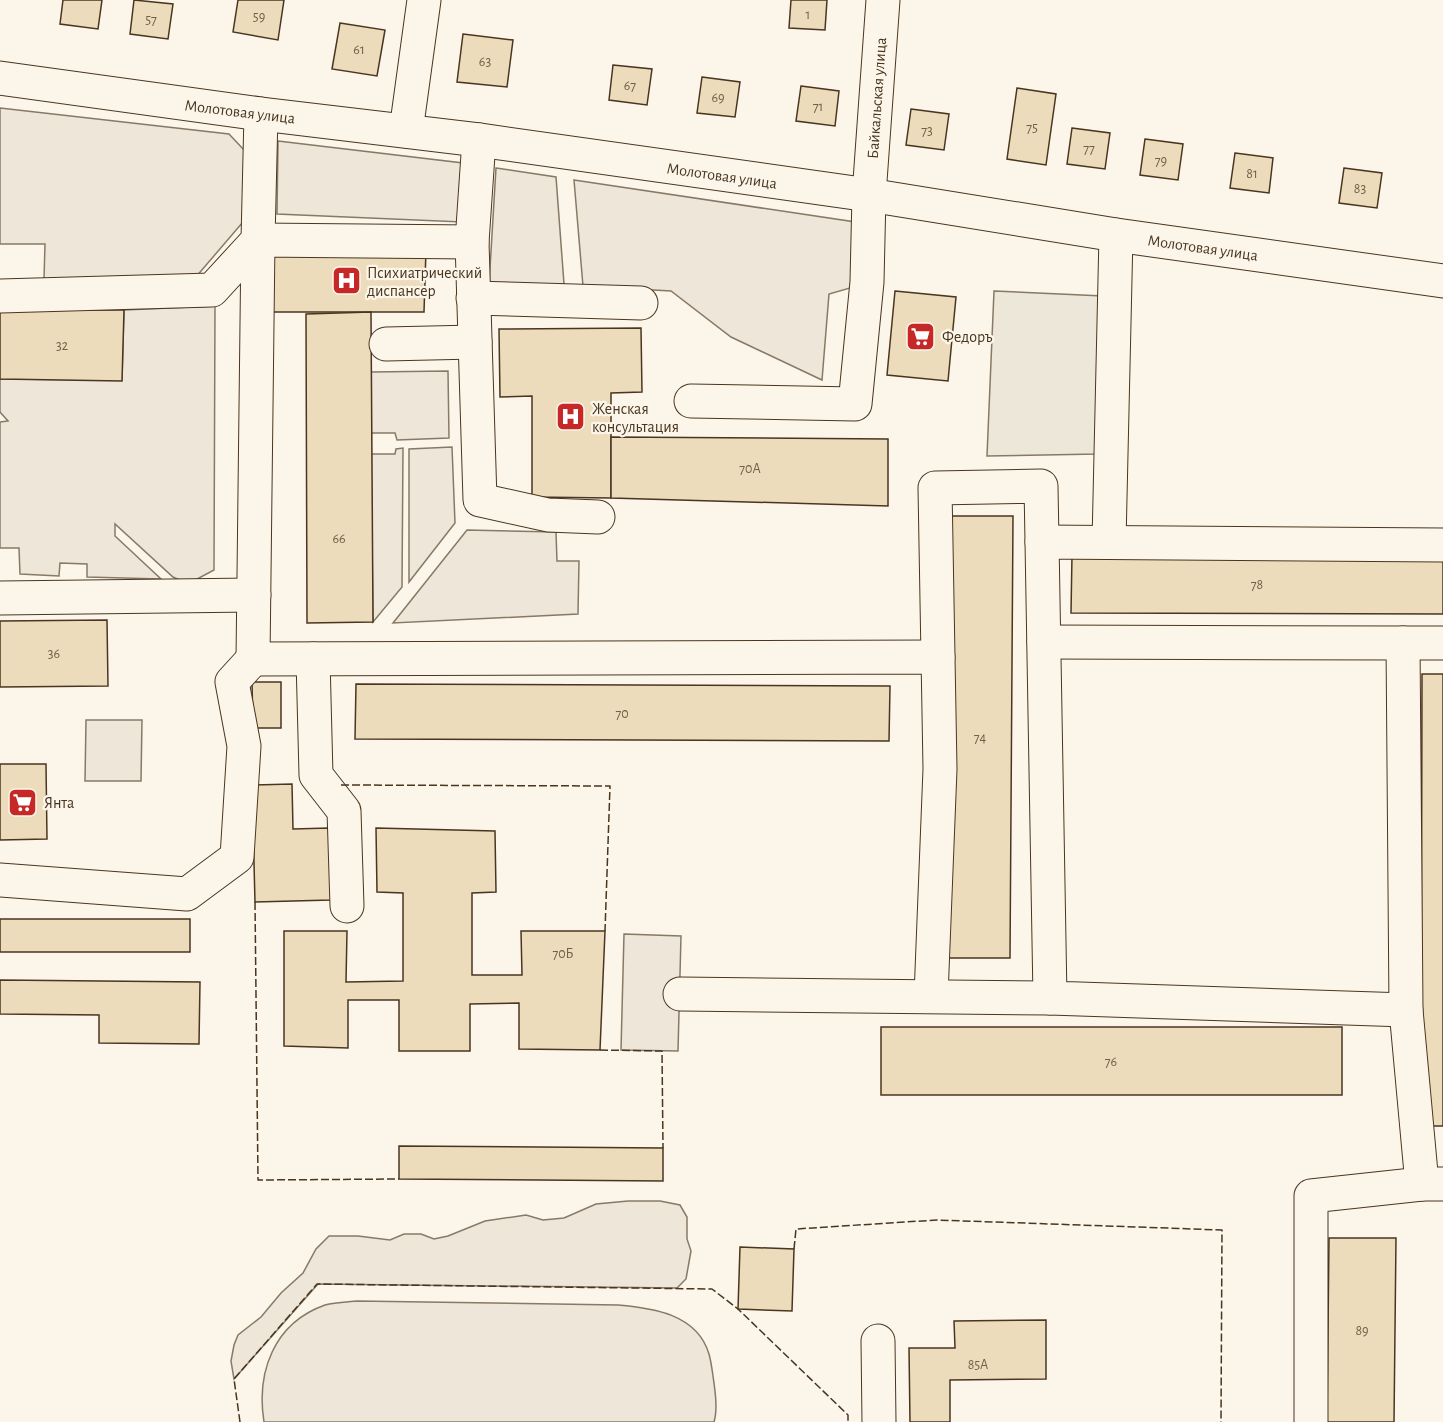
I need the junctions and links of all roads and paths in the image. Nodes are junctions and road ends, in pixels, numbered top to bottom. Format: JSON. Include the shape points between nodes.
{"nodes":[{"id":1,"x":424,"y":0,"type":"edge"},
{"id":2,"x":884,"y":0,"type":"edge"},
{"id":3,"x":0,"y":78,"type":"edge"},
{"id":4,"x":261,"y":114,"type":"junction"},
{"id":5,"x":406,"y":131,"type":"junction"},
{"id":6,"x":479,"y":140,"type":"junction"},
{"id":7,"x":869,"y":195,"type":"junction"},
{"id":8,"x":1116,"y":235,"type":"junction"},
{"id":9,"x":258,"y":240,"type":"junction"},
{"id":10,"x":472,"y":242,"type":"junction"},
{"id":11,"x":1443,"y":281,"type":"edge"},
{"id":12,"x":0,"y":296,"type":"edge"},
{"id":13,"x":473,"y":298,"type":"junction"},
{"id":14,"x":641,"y":303,"type":"dead end"},
{"id":15,"x":475,"y":342,"type":"junction"},
{"id":16,"x":386,"y":344,"type":"dead end"},
{"id":17,"x":691,"y":401,"type":"dead end"},
{"id":18,"x":598,"y":517,"type":"dead end"},
{"id":19,"x":1042,"y":542,"type":"junction"},
{"id":20,"x":1109,"y":542,"type":"junction"},
{"id":21,"x":1443,"y":544,"type":"edge"},
{"id":22,"x":254,"y":595,"type":"junction"},
{"id":23,"x":0,"y":598,"type":"edge"},
{"id":24,"x":1044,"y":642,"type":"junction"},
{"id":25,"x":1403,"y":643,"type":"junction"},
{"id":26,"x":1443,"y":643,"type":"edge"},
{"id":27,"x":938,"y":657,"type":"junction"},
{"id":28,"x":253,"y":659,"type":"junction"},
{"id":29,"x":313,"y":659,"type":"junction"},
{"id":30,"x":0,"y":880,"type":"edge"},
{"id":31,"x":347,"y":906,"type":"dead end"},
{"id":32,"x":680,"y":994,"type":"dead end"},
{"id":33,"x":931,"y":996,"type":"junction"},
{"id":34,"x":1050,"y":998,"type":"junction"},
{"id":35,"x":1406,"y":1010,"type":"junction"},
{"id":36,"x":1432,"y":1184,"type":"edge"},
{"id":37,"x":878,"y":1341,"type":"dead end"},
{"id":38,"x":879,"y":1422,"type":"edge"},
{"id":39,"x":1311,"y":1422,"type":"edge"}],
"edges":[{"from":1,"to":5,"type":"street"},
{"from":2,"to":7,"type":"street","name":"Байкальская улица"},
{"from":3,"to":4,"type":"street","name":"Молотовая улица"},
{"from":4,"to":5,"type":"street","name":"Молотовая улица"},
{"from":4,"to":9,"type":"street"},
{"from":5,"to":6,"type":"street","name":"Молотовая улица"},
{"from":6,"to":7,"type":"street","name":"Молотовая улица"},
{"from":6,"to":10,"type":"street"},
{"from":7,"to":8,"type":"street","name":"Молотовая улица"},
{"from":7,"to":17,"type":"street","name":"Байкальская улица","via":[[867,282],[855,404]]},
{"from":8,"to":11,"type":"street","name":"Молотовая улица"},
{"from":8,"to":20,"type":"street"},
{"from":9,"to":10,"type":"street"},
{"from":9,"to":12,"type":"street","via":[[212,290]]},
{"from":9,"to":22,"type":"street"},
{"from":10,"to":13,"type":"street"},
{"from":13,"to":14,"type":"street"},
{"from":13,"to":15,"type":"street"},
{"from":15,"to":16,"type":"street"},
{"from":15,"to":18,"type":"street","via":[[480,500],[548,515]]},
{"from":19,"to":20,"type":"street"},
{"from":19,"to":24,"type":"street"},
{"from":19,"to":27,"type":"street","via":[[1041,486],[935,488]]},
{"from":20,"to":21,"type":"street"},
{"from":22,"to":23,"type":"street"},
{"from":22,"to":28,"type":"street"},
{"from":24,"to":25,"type":"street"},
{"from":24,"to":34,"type":"street"},
{"from":25,"to":26,"type":"street"},
{"from":25,"to":35,"type":"street"},
{"from":27,"to":29,"type":"street"},
{"from":27,"to":33,"type":"street","via":[[940,769]]},
{"from":28,"to":29,"type":"street"},
{"from":28,"to":30,"type":"street","via":[[232,682],[244,746],[237,857],[188,894]]},
{"from":29,"to":31,"type":"street","via":[[316,775],[344,810]]},
{"from":32,"to":33,"type":"street"},
{"from":33,"to":34,"type":"street"},
{"from":34,"to":35,"type":"street"},
{"from":35,"to":36,"type":"street"},
{"from":36,"to":39,"type":"street","via":[[1311,1196]]},
{"from":37,"to":38,"type":"street"}]}
